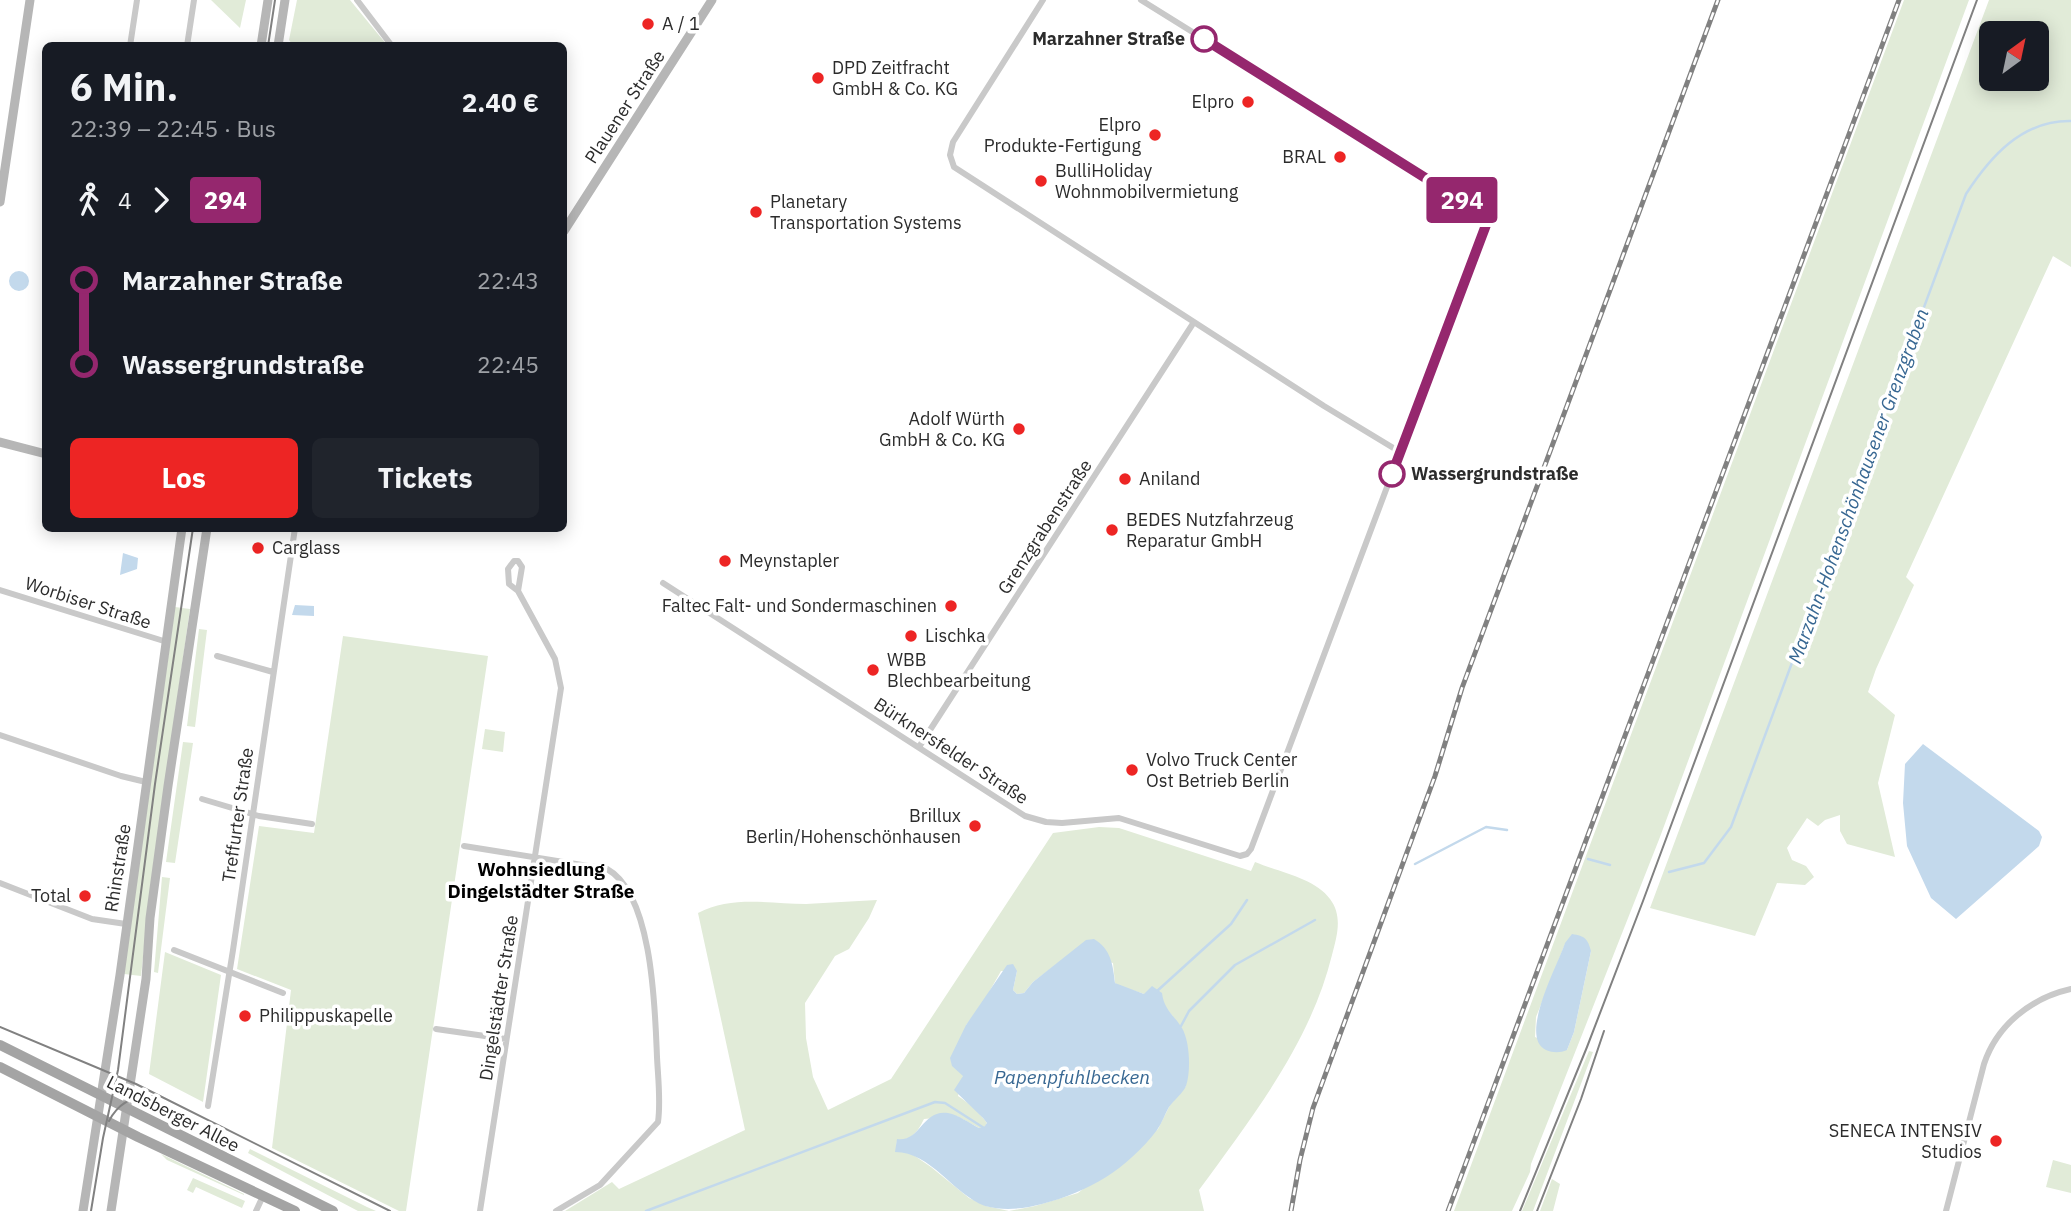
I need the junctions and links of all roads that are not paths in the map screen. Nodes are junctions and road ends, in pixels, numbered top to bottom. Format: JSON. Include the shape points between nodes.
{"nodes":[{"id":1,"x":30,"y":0,"type":"edge"},
{"id":2,"x":137,"y":0,"type":"edge"},
{"id":3,"x":194,"y":0,"type":"edge"},
{"id":4,"x":268,"y":0,"type":"edge"},
{"id":5,"x":285,"y":0,"type":"edge"},
{"id":6,"x":358,"y":0,"type":"edge"},
{"id":7,"x":712,"y":0,"type":"edge"},
{"id":8,"x":1043,"y":0,"type":"edge"},
{"id":9,"x":1141,"y":0,"type":"edge"},
{"id":10,"x":131,"y":42,"type":"edge"},
{"id":11,"x":188,"y":42,"type":"edge"},
{"id":12,"x":262,"y":42,"type":"edge"},
{"id":13,"x":278,"y":42,"type":"edge"},
{"id":14,"x":389,"y":42,"type":"edge"},
{"id":15,"x":0,"y":202,"type":"edge"},
{"id":16,"x":567,"y":225,"type":"edge"},
{"id":17,"x":1194,"y":322,"type":"junction"},
{"id":18,"x":0,"y":442,"type":"edge"},
{"id":19,"x":42,"y":453,"type":"edge"},
{"id":20,"x":1400,"y":453,"type":"junction"},
{"id":21,"x":181,"y":532,"type":"edge"},
{"id":22,"x":206,"y":532,"type":"edge"},
{"id":23,"x":294,"y":532,"type":"edge"},
{"id":24,"x":663,"y":583,"type":"dead end"},
{"id":25,"x":0,"y":590,"type":"edge"},
{"id":26,"x":517,"y":591,"type":"dead end"},
{"id":27,"x":167,"y":642,"type":"junction"},
{"id":28,"x":217,"y":656,"type":"dead end"},
{"id":29,"x":273,"y":672,"type":"junction"},
{"id":30,"x":0,"y":735,"type":"edge"},
{"id":31,"x":919,"y":747,"type":"junction"},
{"id":32,"x":146,"y":782,"type":"junction"},
{"id":33,"x":202,"y":799,"type":"dead end"},
{"id":34,"x":252,"y":814,"type":"junction"},
{"id":35,"x":312,"y":824,"type":"dead end"},
{"id":36,"x":464,"y":846,"type":"dead end"},
{"id":37,"x":536,"y":857,"type":"junction"},
{"id":38,"x":0,"y":883,"type":"edge"},
{"id":39,"x":126,"y":924,"type":"junction"},
{"id":40,"x":174,"y":950,"type":"dead end"},
{"id":41,"x":229,"y":973,"type":"junction"},
{"id":42,"x":2071,"y":989,"type":"edge"},
{"id":43,"x":283,"y":992,"type":"dead end"},
{"id":44,"x":436,"y":1029,"type":"dead end"},
{"id":45,"x":506,"y":1039,"type":"junction"},
{"id":46,"x":0,"y":1045,"type":"edge"},
{"id":47,"x":0,"y":1067,"type":"edge"},
{"id":48,"x":100,"y":1096,"type":"junction"},
{"id":49,"x":208,"y":1105,"type":"dead end"},
{"id":50,"x":126,"y":1110,"type":"junction"},
{"id":51,"x":97,"y":1116,"type":"junction"},
{"id":52,"x":124,"y":1130,"type":"junction"},
{"id":53,"x":262,"y":1196,"type":"junction"},
{"id":54,"x":83,"y":1211,"type":"edge"},
{"id":55,"x":111,"y":1211,"type":"edge"},
{"id":56,"x":256,"y":1211,"type":"edge"},
{"id":57,"x":295,"y":1211,"type":"edge"},
{"id":58,"x":333,"y":1211,"type":"edge"},
{"id":59,"x":480,"y":1211,"type":"edge"},
{"id":60,"x":555,"y":1211,"type":"edge"},
{"id":61,"x":1946,"y":1211,"type":"edge"}],
"edges":[{"from":1,"to":15,"type":"main road"},
{"from":2,"to":10,"type":"street"},
{"from":3,"to":11,"type":"street"},
{"from":4,"to":12,"type":"main road"},
{"from":5,"to":13,"type":"main road"},
{"from":6,"to":14,"type":"street"},
{"from":7,"to":16,"type":"main road","name":"Plauener Straße"},
{"from":8,"to":17,"type":"street","via":[[953,142],[950,155],[954,167]]},
{"from":9,"to":20,"type":"street","via":[[1486,216]]},
{"from":17,"to":20,"type":"street"},
{"from":17,"to":31,"type":"street","name":"Grenzgrabenstraße"},
{"from":18,"to":19,"type":"main road"},
{"from":20,"to":31,"type":"street","name":"Bürknersfelder Straße","via":[[1247,854],[1240,856],[1119,818],[1037,821]]},
{"from":21,"to":27,"type":"main road","name":"Rhinstraße"},
{"from":22,"to":50,"type":"main road"},
{"from":23,"to":29,"type":"street","name":"Treffurter Straße"},
{"from":24,"to":31,"type":"street","name":"Bürknersfelder Straße"},
{"from":25,"to":27,"type":"street","name":"Worbiser Straße"},
{"from":26,"to":37,"type":"street","name":"Dingelstädter Straße","via":[[555,659],[561,679]]},
{"from":27,"to":32,"type":"main road","name":"Rhinstraße"},
{"from":28,"to":29,"type":"street"},
{"from":29,"to":34,"type":"street","name":"Treffurter Straße"},
{"from":30,"to":32,"type":"street"},
{"from":32,"to":39,"type":"main road","name":"Rhinstraße"},
{"from":33,"to":34,"type":"street"},
{"from":34,"to":35,"type":"street"},
{"from":34,"to":41,"type":"street","name":"Treffurter Straße"},
{"from":36,"to":37,"type":"street"},
{"from":37,"to":45,"type":"street","name":"Dingelstädter Straße"},
{"from":37,"to":60,"type":"street","via":[[600,867],[624,884],[645,937],[654,999],[659,1117],[605,1180]]},
{"from":38,"to":39,"type":"street","via":[[92,919]]},
{"from":39,"to":48,"type":"main road","name":"Rhinstraße"},
{"from":40,"to":41,"type":"street"},
{"from":41,"to":43,"type":"street"},
{"from":41,"to":49,"type":"street","name":"Treffurter Straße"},
{"from":42,"to":61,"type":"street","via":[[2032,1004],[1993,1044]]},
{"from":44,"to":45,"type":"street"},
{"from":45,"to":59,"type":"street","name":"Dingelstädter Straße"},
{"from":46,"to":48,"type":"main road","name":"Landsberger Allee"},
{"from":47,"to":51,"type":"main road","name":"Landsberger Allee"},
{"from":48,"to":50,"type":"main road","name":"Landsberger Allee"},
{"from":48,"to":51,"type":"main road","name":"Rhinstraße"},
{"from":50,"to":52,"type":"main road"},
{"from":50,"to":58,"type":"main road","name":"Landsberger Allee"},
{"from":51,"to":52,"type":"main road","name":"Landsberger Allee"},
{"from":51,"to":54,"type":"main road","name":"Rhinstraße"},
{"from":52,"to":53,"type":"main road","name":"Landsberger Allee"},
{"from":52,"to":55,"type":"main road"},
{"from":53,"to":56,"type":"street"},
{"from":53,"to":57,"type":"main road","name":"Landsberger Allee"}]}
